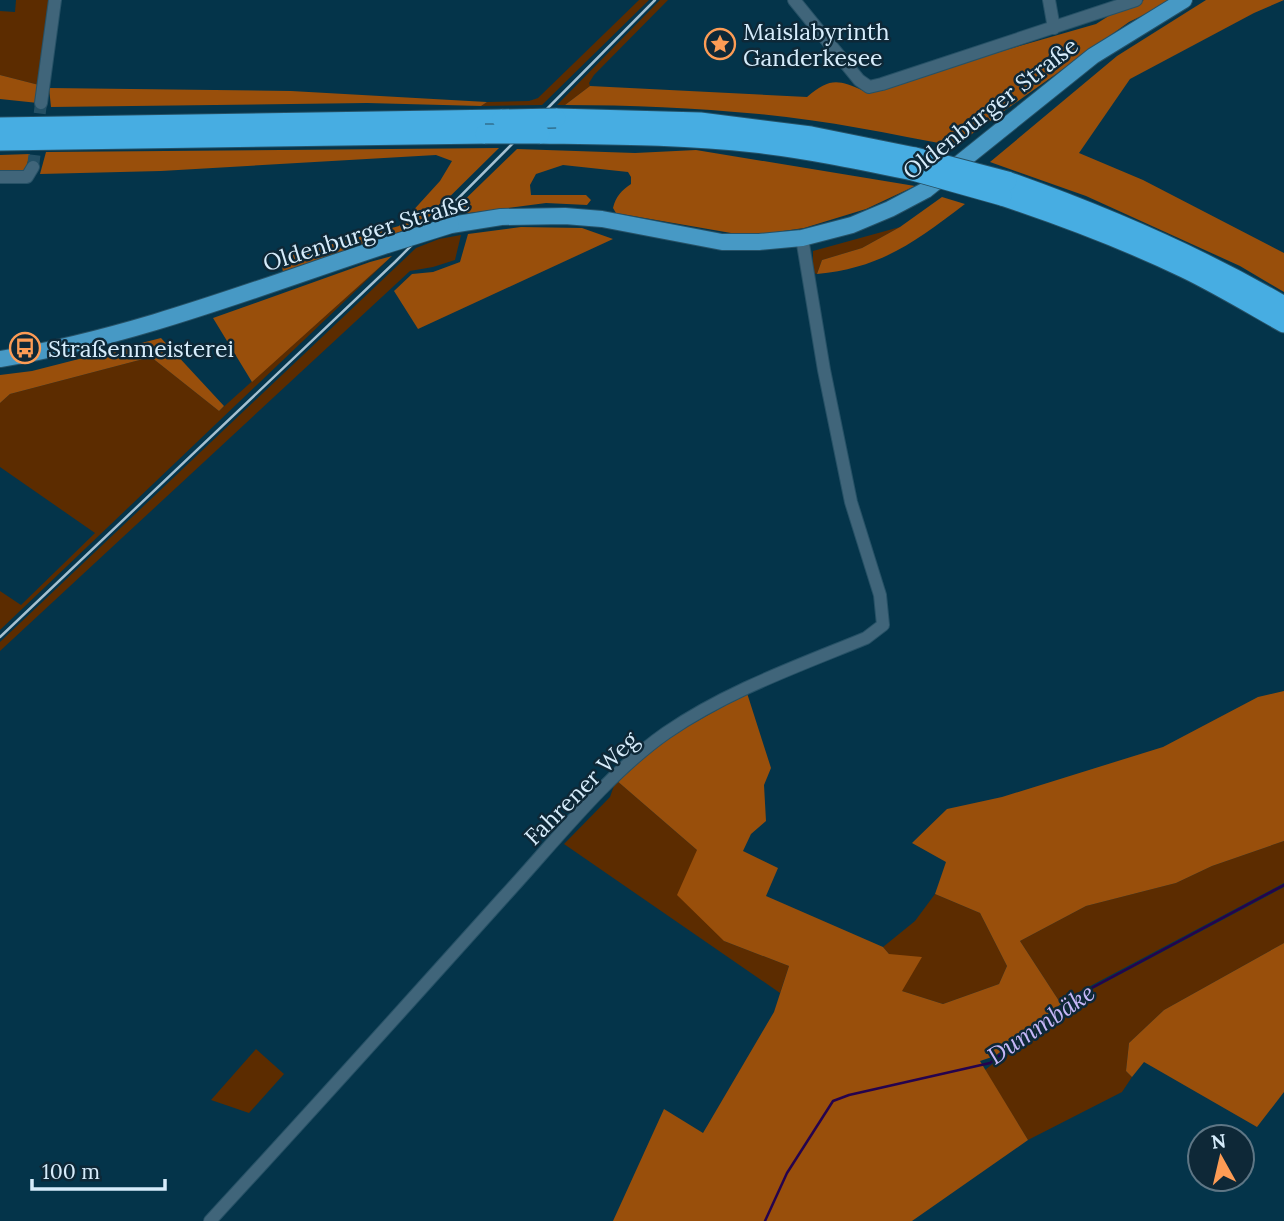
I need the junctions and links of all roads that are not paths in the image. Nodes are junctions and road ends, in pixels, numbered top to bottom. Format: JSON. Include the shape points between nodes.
{"nodes":[{"id":1,"x":55,"y":0,"type":"edge"},
{"id":2,"x":794,"y":0,"type":"edge"},
{"id":3,"x":1049,"y":0,"type":"edge"},
{"id":4,"x":1136,"y":0,"type":"edge"},
{"id":5,"x":1184,"y":0,"type":"edge"},
{"id":6,"x":1054,"y":27,"type":"junction"},
{"id":7,"x":41,"y":103,"type":"tunnel mouth"},
{"id":8,"x":0,"y":114,"type":"edge"},
{"id":9,"x":61,"y":126,"type":"junction"},
{"id":10,"x":0,"y":127,"type":"edge"},
{"id":11,"x":0,"y":141,"type":"edge"},
{"id":12,"x":914,"y":164,"type":"junction"},
{"id":13,"x":33,"y":167,"type":"dead end"},
{"id":14,"x":0,"y":177,"type":"edge"},
{"id":15,"x":1004,"y":188,"type":"junction"},
{"id":16,"x":802,"y":239,"type":"junction"},
{"id":17,"x":1284,"y":306,"type":"edge"},
{"id":18,"x":1284,"y":323,"type":"edge"},
{"id":19,"x":0,"y":359,"type":"edge"},
{"id":20,"x":210,"y":1221,"type":"edge"}],
"edges":[{"from":1,"to":7,"type":"street"},
{"from":2,"to":6,"type":"street","via":[[869,87]]},
{"from":3,"to":6,"type":"street"},
{"from":4,"to":6,"type":"street"},
{"from":5,"to":16,"type":"main road","name":"Oldenburger Straße","via":[[1093,56],[926,190],[852,225]]},
{"from":8,"to":9,"type":"highway"},
{"from":9,"to":10,"type":"highway"},
{"from":9,"to":12,"type":"highway","bridge":true,"via":[[556,118],[701,122],[810,136]]},
{"from":11,"to":12,"type":"highway","bridge":true,"via":[[641,135],[753,143]]},
{"from":12,"to":15,"type":"highway","bridge":true},
{"from":13,"to":14,"type":"street","via":[[27,177]]},
{"from":15,"to":17,"type":"highway","via":[[1083,208],[1220,270]]},
{"from":15,"to":18,"type":"highway","via":[[1152,253]]},
{"from":16,"to":19,"type":"main road","name":"Oldenburger Straße","bridge":true,"via":[[722,242],[602,219],[501,216],[451,225],[89,341]]},
{"from":16,"to":20,"type":"street","name":"Fahrener Weg","via":[[851,502],[880,595],[883,625],[866,638],[715,703],[664,734],[612,779]]}]}
